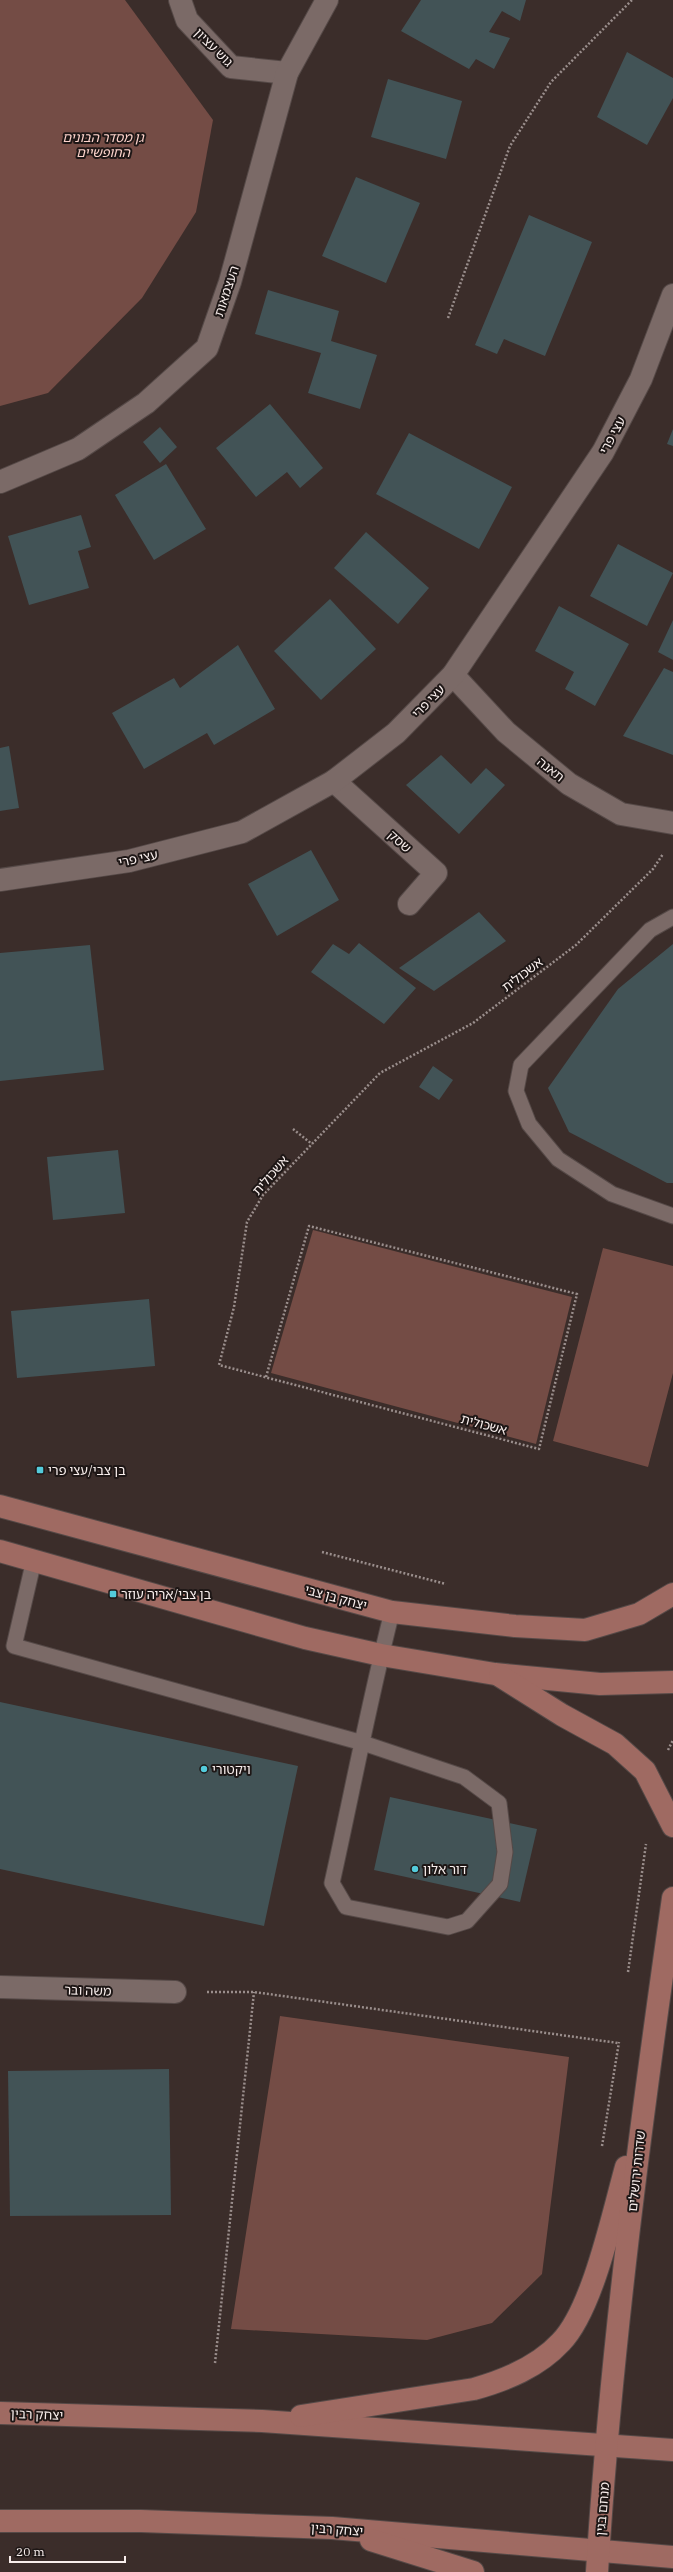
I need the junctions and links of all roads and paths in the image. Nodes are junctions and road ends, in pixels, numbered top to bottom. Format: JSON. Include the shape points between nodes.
{"nodes":[{"id":1,"x":180,"y":0,"type":"edge"},
{"id":2,"x":327,"y":0,"type":"edge"},
{"id":3,"x":632,"y":0,"type":"edge"},
{"id":4,"x":287,"y":73,"type":"junction"},
{"id":5,"x":673,"y":296,"type":"edge"},
{"id":6,"x":448,"y":318,"type":"dead end"},
{"id":7,"x":0,"y":482,"type":"edge"},
{"id":8,"x":454,"y":675,"type":"junction"},
{"id":9,"x":334,"y":781,"type":"junction"},
{"id":10,"x":673,"y":823,"type":"edge"},
{"id":11,"x":664,"y":853,"type":"dead end"},
{"id":12,"x":0,"y":880,"type":"edge"},
{"id":13,"x":408,"y":904,"type":"dead end"},
{"id":14,"x":673,"y":916,"type":"edge"},
{"id":15,"x":293,"y":1128,"type":"dead end"},
{"id":16,"x":312,"y":1144,"type":"junction"},
{"id":17,"x":673,"y":1216,"type":"edge"},
{"id":18,"x":266,"y":1377,"type":"junction"},
{"id":19,"x":0,"y":1506,"type":"edge"},
{"id":20,"x":0,"y":1551,"type":"edge"},
{"id":21,"x":322,"y":1552,"type":"dead end"},
{"id":22,"x":34,"y":1560,"type":"junction"},
{"id":23,"x":453,"y":1586,"type":"dead end"},
{"id":24,"x":673,"y":1594,"type":"edge"},
{"id":25,"x":392,"y":1612,"type":"junction"},
{"id":26,"x":381,"y":1656,"type":"junction"},
{"id":27,"x":495,"y":1674,"type":"junction"},
{"id":28,"x":673,"y":1682,"type":"edge"},
{"id":29,"x":363,"y":1743,"type":"junction"},
{"id":30,"x":673,"y":1826,"type":"edge"},
{"id":31,"x":646,"y":1838,"type":"dead end"},
{"id":32,"x":673,"y":1898,"type":"edge"},
{"id":33,"x":627,"y":1980,"type":"dead end"},
{"id":34,"x":0,"y":1987,"type":"edge"},
{"id":35,"x":176,"y":1992,"type":"joint"},
{"id":36,"x":254,"y":1992,"type":"junction"},
{"id":37,"x":620,"y":2035,"type":"dead end"},
{"id":38,"x":618,"y":2043,"type":"junction"},
{"id":39,"x":642,"y":2112,"type":"junction"},
{"id":40,"x":601,"y":2150,"type":"dead end"},
{"id":41,"x":215,"y":2362,"type":"dead end"},
{"id":42,"x":0,"y":2413,"type":"edge"},
{"id":43,"x":262,"y":2421,"type":"junction"},
{"id":44,"x":607,"y":2445,"type":"junction"},
{"id":45,"x":673,"y":2450,"type":"edge"},
{"id":46,"x":0,"y":2521,"type":"edge"},
{"id":47,"x":332,"y":2528,"type":"junction"},
{"id":48,"x":599,"y":2550,"type":"junction"},
{"id":49,"x":673,"y":2557,"type":"edge"},
{"id":50,"x":473,"y":2572,"type":"edge"},
{"id":51,"x":597,"y":2572,"type":"edge"}],
"edges":[{"from":1,"to":4,"type":"street","name":"גוש עציון","via":[[187,20],[231,67]]},
{"from":2,"to":4,"type":"street","name":"העצמאות"},
{"from":3,"to":6,"type":"path","via":[[551,82],[510,146]]},
{"from":4,"to":7,"type":"street","name":"העצמאות","via":[[230,282],[207,348],[146,403],[78,449]]},
{"from":5,"to":8,"type":"street","name":"עצי פרי","via":[[641,379],[603,452]]},
{"from":8,"to":9,"type":"street","name":"עצי פרי","via":[[396,733]]},
{"from":8,"to":10,"type":"street","name":"תאנה","via":[[506,732],[569,784],[621,814]]},
{"from":9,"to":12,"type":"street","name":"עצי פרי","via":[[242,832],[129,861]]},
{"from":9,"to":13,"type":"street","name":"שסק","via":[[436,873]]},
{"from":11,"to":16,"type":"path","name":"אשכולית","via":[[653,869],[576,945],[473,1023],[380,1073]]},
{"from":14,"to":17,"type":"lane","via":[[650,930],[520,1065],[516,1091],[529,1124],[558,1159],[612,1194]]},
{"from":15,"to":16,"type":"path"},
{"from":16,"to":18,"type":"path","name":"אשכולית","via":[[263,1195],[247,1222],[236,1300],[219,1365]]},
{"from":18,"to":18,"type":"path","name":"אשכולית","via":[[539,1449],[577,1294],[309,1226]]},
{"from":19,"to":25,"type":"main road","name":"יצחק בן צבי"},
{"from":20,"to":22,"type":"main road"},
{"from":21,"to":23,"type":"path"},
{"from":22,"to":26,"type":"main road","via":[[305,1638]]},
{"from":22,"to":29,"type":"lane","via":[[14,1646]]},
{"from":24,"to":25,"type":"main road","name":"יצחק בן צבי","via":[[639,1614],[585,1630],[515,1626]]},
{"from":25,"to":26,"type":"lane"},
{"from":26,"to":27,"type":"main road"},
{"from":26,"to":29,"type":"lane"},
{"from":27,"to":28,"type":"main road","via":[[600,1684]]},
{"from":27,"to":30,"type":"main road","via":[[615,1744],[645,1771]]},
{"from":29,"to":29,"type":"lane","via":[[464,1776],[499,1803],[505,1852],[500,1884],[467,1921],[448,1927],[346,1907],[332,1883]]},
{"from":31,"to":33,"type":"path"},
{"from":32,"to":39,"type":"main road","name":"שדרות ירושלים"},
{"from":34,"to":35,"type":"street","name":"משה ובר"},
{"from":35,"to":36,"type":"path"},
{"from":36,"to":38,"type":"path"},
{"from":36,"to":41,"type":"path"},
{"from":37,"to":38,"type":"path"},
{"from":38,"to":40,"type":"path"},
{"from":39,"to":43,"type":"main road","via":[[590,2292],[562,2342],[538,2362],[502,2381],[474,2389]]},
{"from":39,"to":44,"type":"main road","name":"שדרות ירושלים"},
{"from":42,"to":43,"type":"main road","name":"יצחק רבין"},
{"from":43,"to":44,"type":"main road","name":"יצחק רבין"},
{"from":44,"to":45,"type":"main road","name":"יצחק רבין"},
{"from":44,"to":48,"type":"main road","name":"מנחם בגין"},
{"from":46,"to":47,"type":"main road","name":"יצחק רבין"},
{"from":47,"to":48,"type":"main road","name":"יצחק רבין"},
{"from":47,"to":50,"type":"main road"},
{"from":48,"to":49,"type":"main road","name":"יצחק רבין"},
{"from":48,"to":51,"type":"main road","name":"מנחם בגין"}]}
